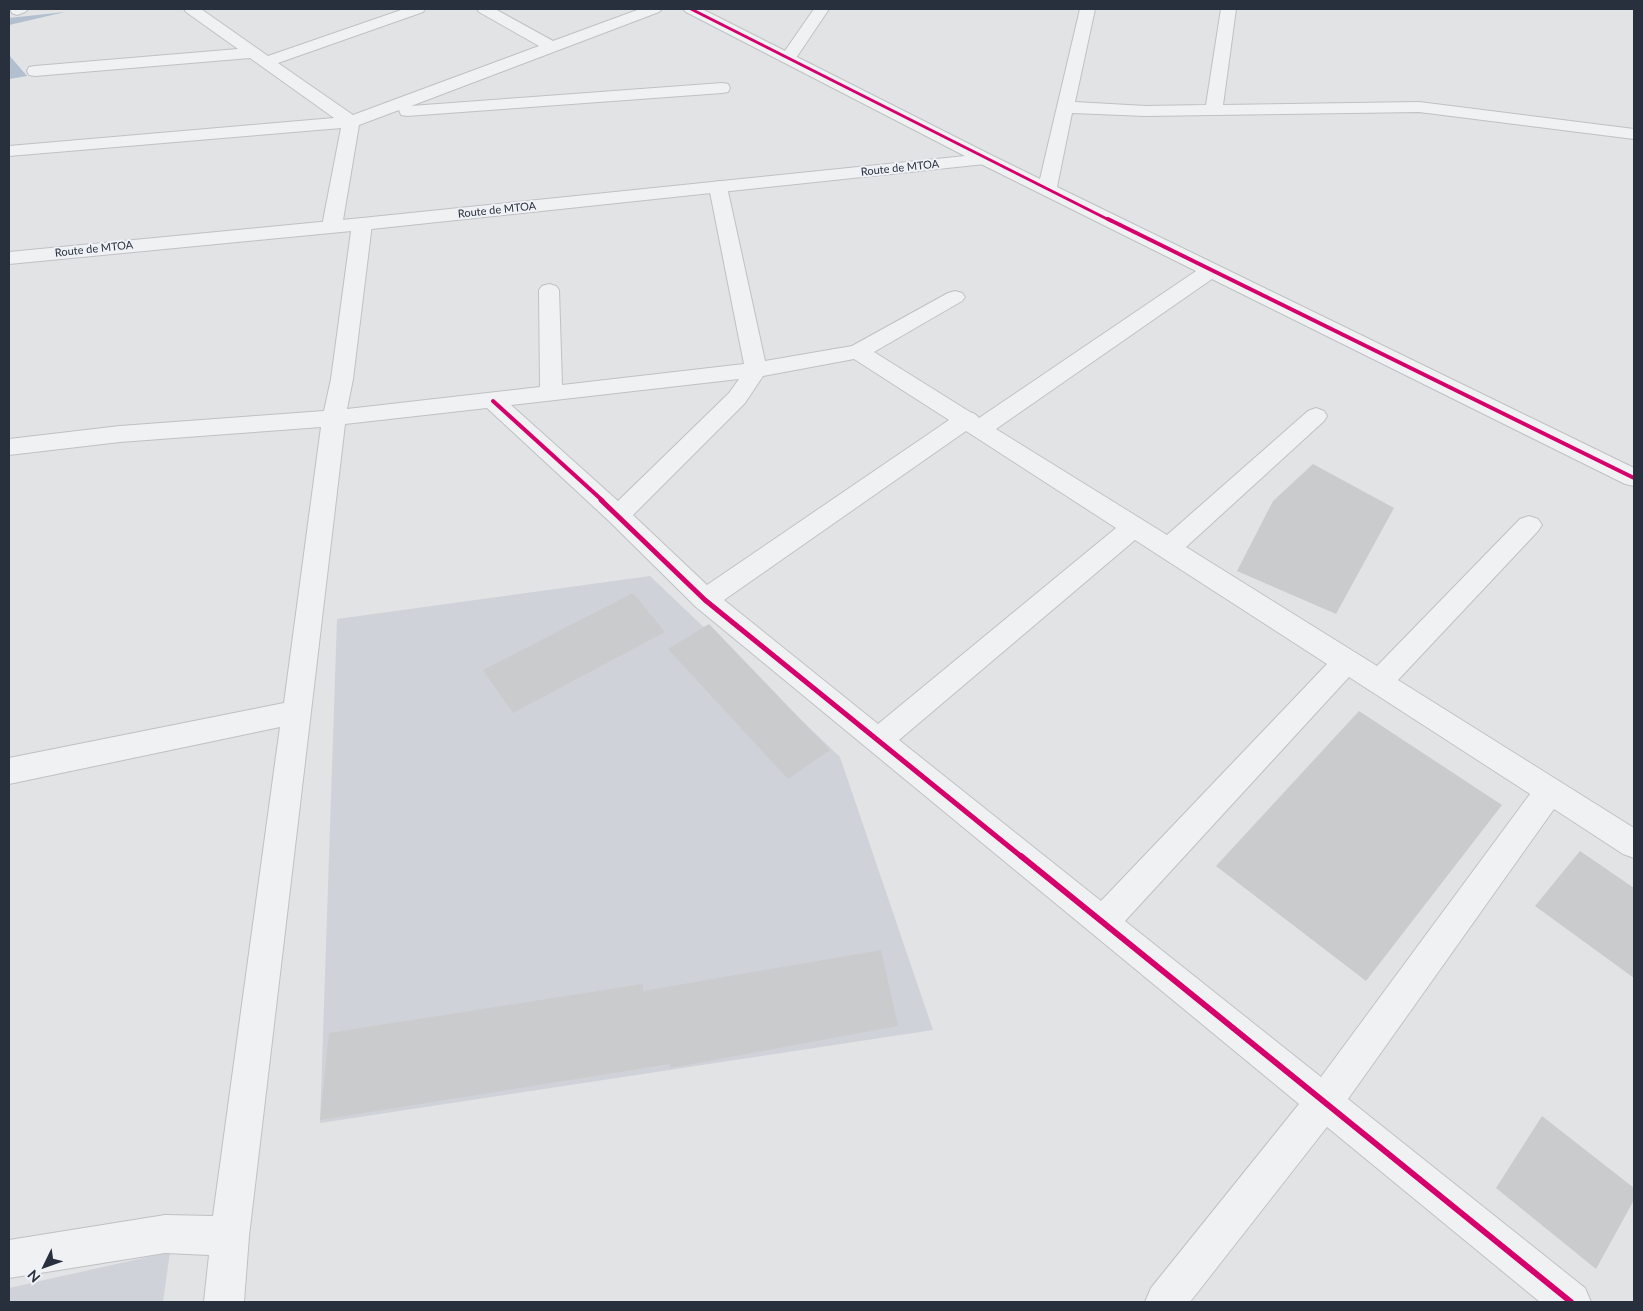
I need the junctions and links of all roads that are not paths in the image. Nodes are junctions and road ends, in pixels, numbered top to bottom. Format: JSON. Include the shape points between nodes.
{"nodes":[{"id":1,"x":221,"y":9,"type":"edge"},
{"id":2,"x":418,"y":9,"type":"edge"},
{"id":3,"x":484,"y":9,"type":"edge"},
{"id":4,"x":654,"y":9,"type":"edge"},
{"id":5,"x":821,"y":9,"type":"edge"},
{"id":6,"x":1087,"y":9,"type":"edge"},
{"id":7,"x":1229,"y":9,"type":"edge"},
{"id":8,"x":697,"y":10,"type":"edge"},
{"id":9,"x":196,"y":12,"type":"edge"},
{"id":10,"x":552,"y":48,"type":"junction"},
{"id":11,"x":260,"y":57,"type":"junction"},
{"id":12,"x":788,"y":58,"type":"junction"},
{"id":13,"x":35,"y":72,"type":"dead end"},
{"id":14,"x":722,"y":88,"type":"dead end"},
{"id":15,"x":1064,"y":107,"type":"junction"},
{"id":16,"x":1214,"y":109,"type":"junction"},
{"id":17,"x":375,"y":113,"type":"junction"},
{"id":18,"x":351,"y":122,"type":"junction"},
{"id":19,"x":1634,"y":134,"type":"edge"},
{"id":20,"x":9,"y":151,"type":"edge"},
{"id":21,"x":986,"y":159,"type":"junction"},
{"id":22,"x":718,"y":187,"type":"junction"},
{"id":23,"x":1047,"y":188,"type":"junction"},
{"id":24,"x":362,"y":224,"type":"junction"},
{"id":25,"x":332,"y":226,"type":"junction"},
{"id":26,"x":9,"y":258,"type":"edge"},
{"id":27,"x":1211,"y":270,"type":"junction"},
{"id":28,"x":549,"y":290,"type":"dead end"},
{"id":29,"x":955,"y":298,"type":"dead end"},
{"id":30,"x":858,"y":352,"type":"junction"},
{"id":31,"x":756,"y":370,"type":"junction"},
{"id":32,"x":551,"y":394,"type":"junction"},
{"id":33,"x":493,"y":401,"type":"junction"},
{"id":34,"x":1316,"y":416,"type":"dead end"},
{"id":35,"x":334,"y":418,"type":"junction"},
{"id":36,"x":974,"y":423,"type":"junction"},
{"id":37,"x":9,"y":447,"type":"edge"},
{"id":38,"x":1634,"y":478,"type":"edge"},
{"id":39,"x":618,"y":515,"type":"junction"},
{"id":40,"x":1529,"y":525,"type":"dead end"},
{"id":41,"x":1135,"y":526,"type":"junction"},
{"id":42,"x":1169,"y":548,"type":"junction"},
{"id":43,"x":705,"y":600,"type":"junction"},
{"id":44,"x":1347,"y":661,"type":"junction"},
{"id":45,"x":1380,"y":682,"type":"junction"},
{"id":46,"x":297,"y":712,"type":"junction"},
{"id":47,"x":878,"y":741,"type":"junction"},
{"id":48,"x":9,"y":771,"type":"edge"},
{"id":49,"x":1550,"y":790,"type":"junction"},
{"id":50,"x":1634,"y":844,"type":"edge"},
{"id":51,"x":1102,"y":922,"type":"junction"},
{"id":52,"x":1324,"y":1102,"type":"junction"},
{"id":53,"x":230,"y":1236,"type":"junction"},
{"id":54,"x":9,"y":1259,"type":"edge"},
{"id":55,"x":224,"y":1302,"type":"edge"},
{"id":56,"x":1165,"y":1302,"type":"edge"},
{"id":57,"x":1570,"y":1302,"type":"edge"}],
"edges":[{"from":1,"to":9,"type":"street"},
{"from":2,"to":11,"type":"street"},
{"from":3,"to":10,"type":"street"},
{"from":4,"to":10,"type":"street"},
{"from":5,"to":12,"type":"street"},
{"from":6,"to":15,"type":"street"},
{"from":7,"to":16,"type":"street"},
{"from":8,"to":12,"type":"street"},
{"from":9,"to":11,"type":"street"},
{"from":10,"to":17,"type":"street"},
{"from":11,"to":13,"type":"street"},
{"from":11,"to":18,"type":"street"},
{"from":12,"to":21,"type":"street"},
{"from":14,"to":17,"type":"street"},
{"from":15,"to":16,"type":"street"},
{"from":15,"to":23,"type":"street"},
{"from":16,"to":19,"type":"street","via":[[1420,107]]},
{"from":17,"to":18,"type":"street"},
{"from":18,"to":20,"type":"street"},
{"from":18,"to":25,"type":"street"},
{"from":21,"to":22,"type":"street","name":"Route de MTOA"},
{"from":21,"to":23,"type":"street"},
{"from":22,"to":24,"type":"street","name":"Route de MTOA"},
{"from":22,"to":31,"type":"street"},
{"from":23,"to":27,"type":"street"},
{"from":24,"to":25,"type":"street","name":"Route de MTOA"},
{"from":24,"to":35,"type":"street"},
{"from":25,"to":26,"type":"street","name":"Route de MTOA"},
{"from":27,"to":36,"type":"street"},
{"from":27,"to":38,"type":"street"},
{"from":28,"to":32,"type":"street"},
{"from":29,"to":30,"type":"street"},
{"from":30,"to":31,"type":"street"},
{"from":30,"to":36,"type":"street"},
{"from":31,"to":32,"type":"street"},
{"from":31,"to":39,"type":"street","via":[[737,398]]},
{"from":32,"to":33,"type":"street"},
{"from":33,"to":35,"type":"street"},
{"from":33,"to":39,"type":"street"},
{"from":34,"to":42,"type":"street"},
{"from":35,"to":37,"type":"street","via":[[120,434]]},
{"from":35,"to":46,"type":"street"},
{"from":36,"to":41,"type":"street"},
{"from":36,"to":43,"type":"street"},
{"from":39,"to":43,"type":"street"},
{"from":40,"to":45,"type":"street"},
{"from":41,"to":42,"type":"street"},
{"from":41,"to":47,"type":"street"},
{"from":42,"to":44,"type":"street"},
{"from":43,"to":47,"type":"street"},
{"from":44,"to":45,"type":"street"},
{"from":44,"to":51,"type":"street"},
{"from":45,"to":49,"type":"street"},
{"from":46,"to":48,"type":"street"},
{"from":46,"to":53,"type":"street"},
{"from":47,"to":51,"type":"street"},
{"from":49,"to":50,"type":"street"},
{"from":49,"to":52,"type":"street"},
{"from":51,"to":52,"type":"street"},
{"from":52,"to":56,"type":"street"},
{"from":52,"to":57,"type":"street"},
{"from":53,"to":54,"type":"street","via":[[166,1234]]},
{"from":53,"to":55,"type":"street"}]}
